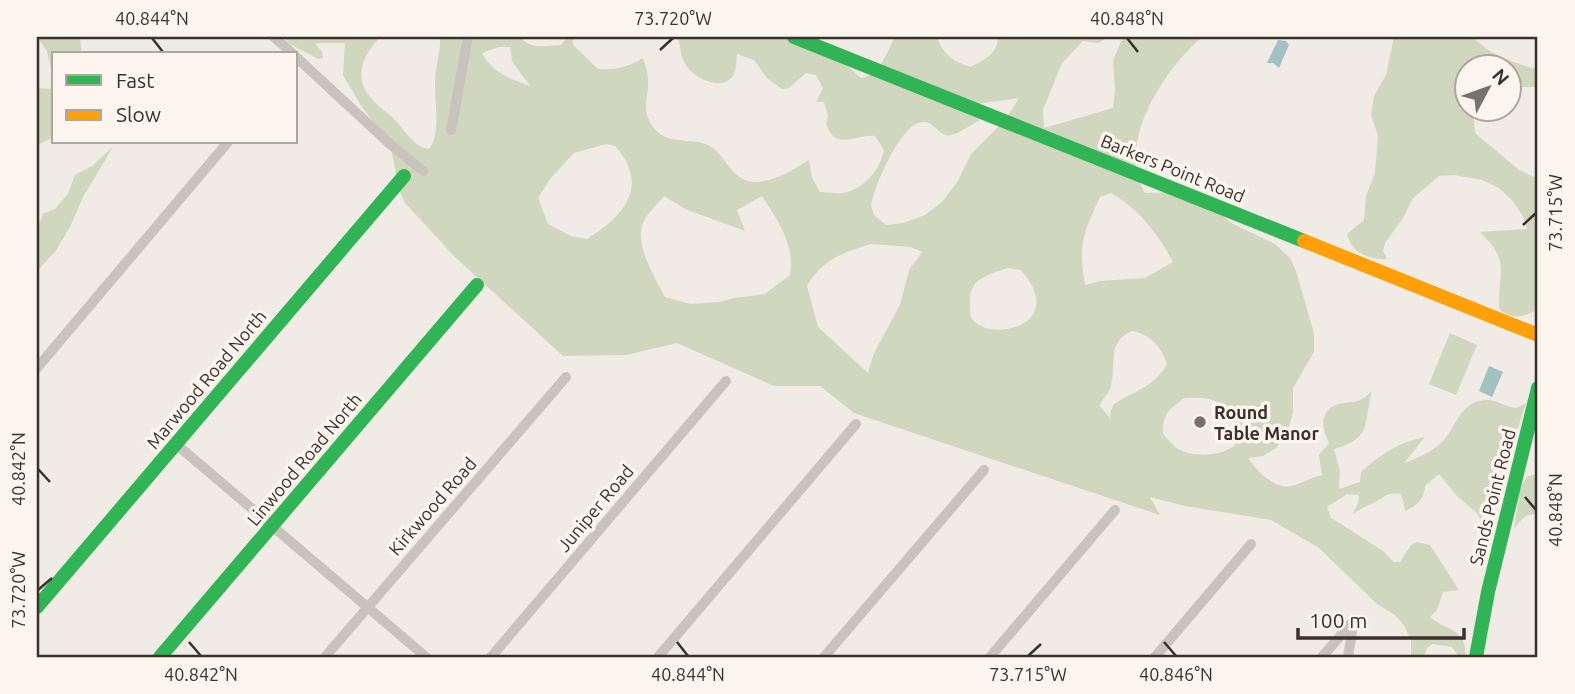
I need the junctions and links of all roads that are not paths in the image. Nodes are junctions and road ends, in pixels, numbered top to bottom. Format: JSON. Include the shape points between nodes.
{"nodes":[{"id":1,"x":274,"y":37,"type":"edge"},
{"id":2,"x":468,"y":37,"type":"edge"},
{"id":3,"x":794,"y":37,"type":"edge"},
{"id":4,"x":289,"y":52,"type":"edge"},
{"id":5,"x":298,"y":61,"type":"edge"},
{"id":6,"x":451,"y":130,"type":"dead end"},
{"id":7,"x":226,"y":144,"type":"edge"},
{"id":8,"x":423,"y":171,"type":"dead end"},
{"id":9,"x":404,"y":176,"type":"dead end"},
{"id":10,"x":477,"y":285,"type":"dead end"},
{"id":11,"x":1538,"y":335,"type":"edge"},
{"id":12,"x":37,"y":368,"type":"edge"},
{"id":13,"x":566,"y":377,"type":"dead end"},
{"id":14,"x":726,"y":381,"type":"dead end"},
{"id":15,"x":1538,"y":388,"type":"edge"},
{"id":16,"x":856,"y":424,"type":"dead end"},
{"id":17,"x":176,"y":444,"type":"junction"},
{"id":18,"x":984,"y":470,"type":"dead end"},
{"id":19,"x":1115,"y":510,"type":"dead end"},
{"id":20,"x":272,"y":526,"type":"junction"},
{"id":21,"x":1251,"y":544,"type":"dead end"},
{"id":22,"x":37,"y":607,"type":"edge"},
{"id":23,"x":368,"y":608,"type":"junction"},
{"id":24,"x":160,"y":657,"type":"edge"},
{"id":25,"x":326,"y":657,"type":"edge"},
{"id":26,"x":426,"y":657,"type":"edge"},
{"id":27,"x":491,"y":657,"type":"edge"},
{"id":28,"x":658,"y":657,"type":"edge"},
{"id":29,"x":824,"y":657,"type":"edge"},
{"id":30,"x":990,"y":657,"type":"edge"},
{"id":31,"x":1155,"y":657,"type":"edge"},
{"id":32,"x":1322,"y":657,"type":"edge"},
{"id":33,"x":1348,"y":657,"type":"edge"},
{"id":34,"x":1476,"y":657,"type":"edge"}],
"edges":[{"from":1,"to":4,"type":"street"},
{"from":2,"to":6,"type":"street"},
{"from":3,"to":11,"type":"street","name":"Barkers Point Road"},
{"from":5,"to":8,"type":"street"},
{"from":7,"to":12,"type":"street"},
{"from":9,"to":17,"type":"street","name":"Marwood Road North"},
{"from":10,"to":20,"type":"street","name":"Linwood Road North"},
{"from":13,"to":23,"type":"street","name":"Kirkwood Road"},
{"from":14,"to":27,"type":"street","name":"Juniper Road"},
{"from":15,"to":34,"type":"street","name":"Sands Point Road"},
{"from":16,"to":28,"type":"street"},
{"from":17,"to":20,"type":"street"},
{"from":17,"to":22,"type":"street","name":"Marwood Road North"},
{"from":18,"to":29,"type":"street"},
{"from":19,"to":30,"type":"street"},
{"from":20,"to":23,"type":"street"},
{"from":20,"to":24,"type":"street","name":"Linwood Road North"},
{"from":21,"to":31,"type":"street"},
{"from":23,"to":25,"type":"street","name":"Kirkwood Road"},
{"from":23,"to":26,"type":"street"},
{"from":32,"to":33,"type":"street","via":[[1354,620]]}]}
